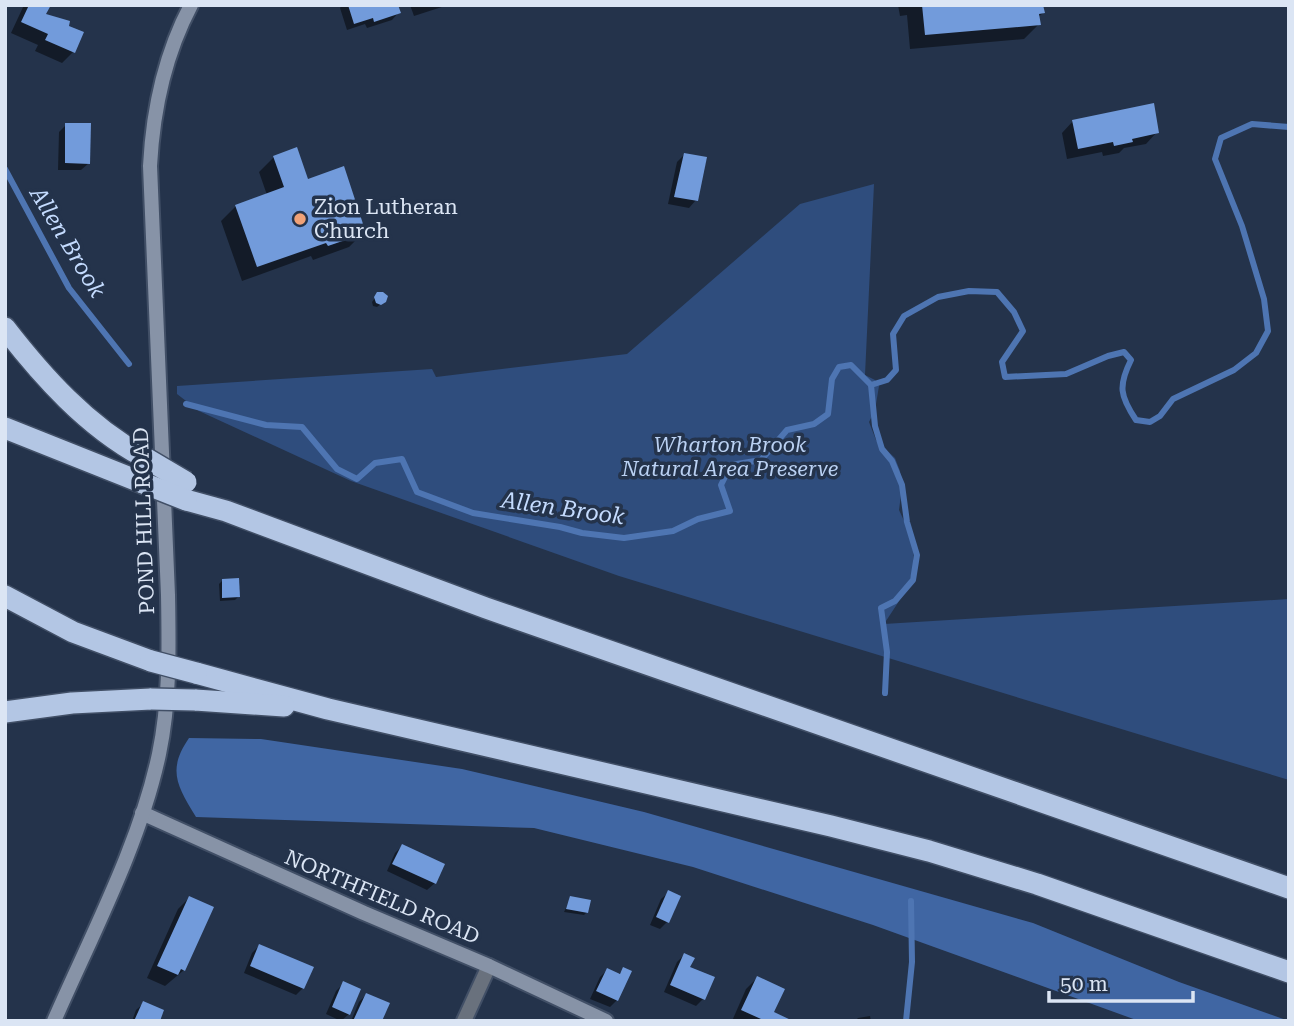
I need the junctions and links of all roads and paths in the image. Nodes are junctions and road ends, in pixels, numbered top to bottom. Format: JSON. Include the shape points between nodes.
{"nodes":[{"id":1,"x":191,"y":5,"type":"edge"},
{"id":2,"x":5,"y":328,"type":"edge"},
{"id":3,"x":5,"y":428,"type":"edge"},
{"id":4,"x":186,"y":491,"type":"junction"},
{"id":5,"x":5,"y":597,"type":"edge"},
{"id":6,"x":328,"y":709,"type":"junction"},
{"id":7,"x":5,"y":712,"type":"edge"},
{"id":8,"x":142,"y":813,"type":"junction"},
{"id":9,"x":1289,"y":888,"type":"edge"},
{"id":10,"x":489,"y":967,"type":"junction"},
{"id":11,"x":1289,"y":972,"type":"edge"},
{"id":12,"x":54,"y":1021,"type":"edge"},
{"id":13,"x":464,"y":1021,"type":"edge"},
{"id":14,"x":606,"y":1021,"type":"edge"}],
"edges":[{"from":1,"to":8,"type":"main road","name":"POND HILL ROAD","via":[[163,76],[153,119],[150,166],[169,643],[163,728]]},
{"from":2,"to":4,"type":"highway","bridge":true,"via":[[83,413]]},
{"from":3,"to":4,"type":"highway","bridge":true,"via":[[143,483]]},
{"from":4,"to":9,"type":"highway","via":[[486,608]]},
{"from":5,"to":6,"type":"highway","bridge":true,"via":[[73,632],[151,661]]},
{"from":6,"to":7,"type":"highway","bridge":true,"via":[[150,699]]},
{"from":6,"to":11,"type":"highway","via":[[918,848],[1037,884]]},
{"from":8,"to":10,"type":"main road","name":"NORTHFIELD ROAD"},
{"from":8,"to":12,"type":"main road","name":"POND HILL ROAD"},
{"from":10,"to":13,"type":"street"},
{"from":10,"to":14,"type":"main road","name":"NORTHFIELD ROAD"}]}
